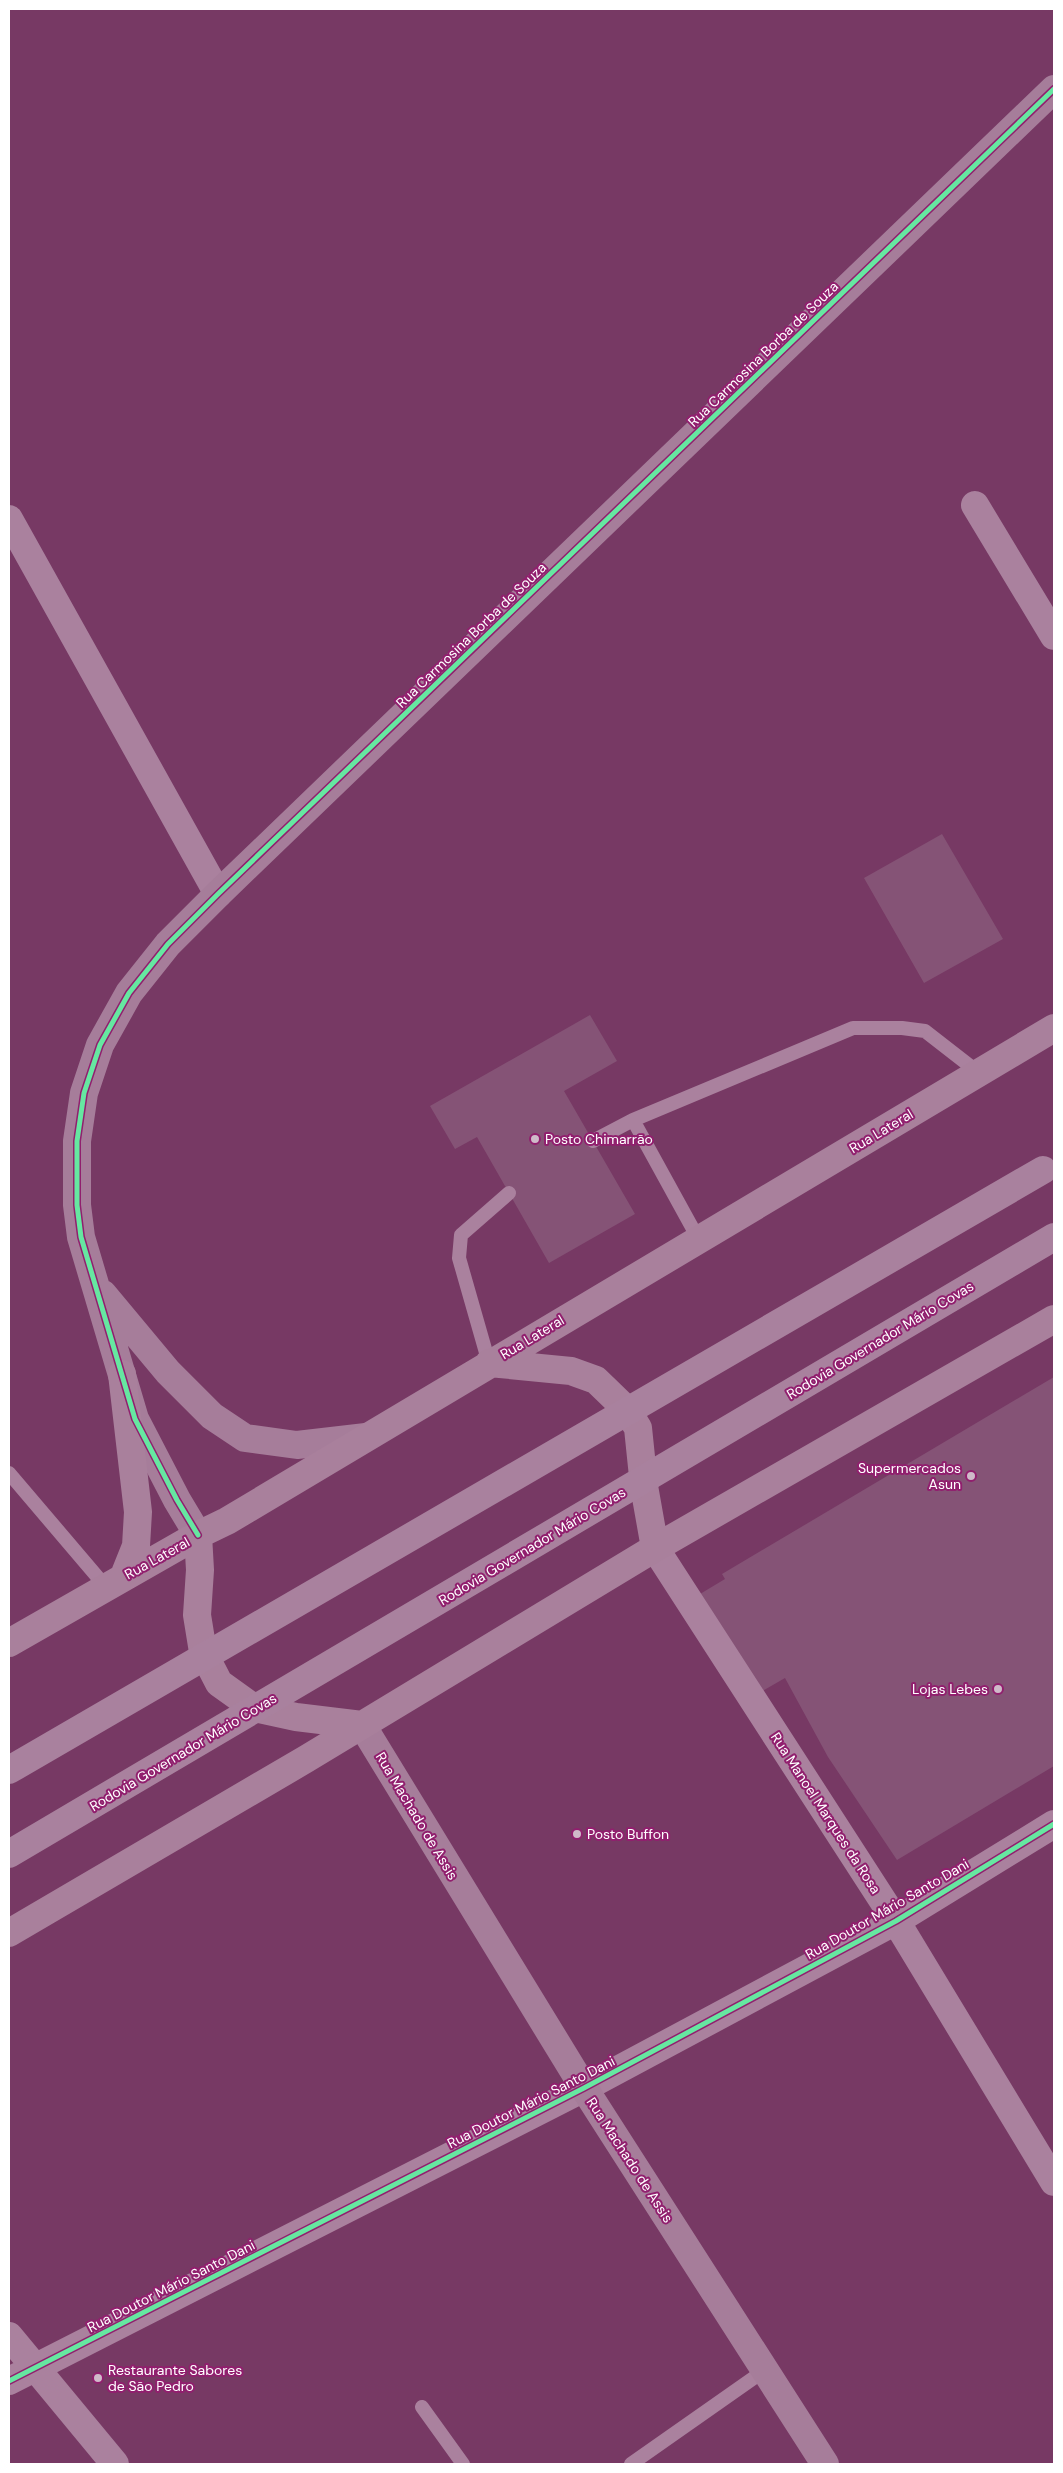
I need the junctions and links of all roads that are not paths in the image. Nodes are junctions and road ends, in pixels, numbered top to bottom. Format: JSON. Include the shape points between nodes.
{"nodes":[{"id":1,"x":1054,"y":89,"type":"edge"},
{"id":2,"x":975,"y":504,"type":"dead end"},
{"id":3,"x":9,"y":519,"type":"edge"},
{"id":4,"x":1054,"y":636,"type":"edge"},
{"id":5,"x":218,"y":894,"type":"junction"},
{"id":6,"x":1054,"y":1028,"type":"edge"},
{"id":7,"x":979,"y":1073,"type":"junction"},
{"id":8,"x":633,"y":1120,"type":"junction"},
{"id":9,"x":593,"y":1141,"type":"dead end"},
{"id":10,"x":1043,"y":1170,"type":"dead end"},
{"id":11,"x":509,"y":1193,"type":"dead end"},
{"id":12,"x":1054,"y":1237,"type":"edge"},
{"id":13,"x":699,"y":1240,"type":"junction"},
{"id":14,"x":94,"y":1283,"type":"junction"},
{"id":15,"x":1054,"y":1318,"type":"edge"},
{"id":16,"x":489,"y":1363,"type":"junction"},
{"id":17,"x":122,"y":1374,"type":"junction"},
{"id":18,"x":366,"y":1438,"type":"junction"},
{"id":19,"x":9,"y":1473,"type":"edge"},
{"id":20,"x":198,"y":1535,"type":"junction"},
{"id":21,"x":655,"y":1548,"type":"junction"},
{"id":22,"x":115,"y":1581,"type":"junction"},
{"id":23,"x":9,"y":1643,"type":"edge"},
{"id":24,"x":362,"y":1725,"type":"junction"},
{"id":25,"x":9,"y":1770,"type":"edge"},
{"id":26,"x":1054,"y":1824,"type":"edge"},
{"id":27,"x":9,"y":1854,"type":"edge"},
{"id":28,"x":896,"y":1921,"type":"junction"},
{"id":29,"x":9,"y":1933,"type":"edge"},
{"id":30,"x":584,"y":2088,"type":"junction"},
{"id":31,"x":1054,"y":2182,"type":"edge"},
{"id":32,"x":9,"y":2336,"type":"edge"},
{"id":33,"x":36,"y":2367,"type":"junction"},
{"id":34,"x":765,"y":2370,"type":"junction"},
{"id":35,"x":9,"y":2381,"type":"edge"},
{"id":36,"x":422,"y":2407,"type":"dead end"},
{"id":37,"x":115,"y":2464,"type":"edge"},
{"id":38,"x":463,"y":2464,"type":"edge"},
{"id":39,"x":631,"y":2464,"type":"edge"},
{"id":40,"x":825,"y":2464,"type":"edge"}],
"edges":[{"from":1,"to":5,"type":"street","name":"Rua Carmosina Borba de Souza"},
{"from":2,"to":4,"type":"street"},
{"from":3,"to":5,"type":"street"},
{"from":5,"to":14,"type":"street","name":"Rua Carmosina Borba de Souza","via":[[168,944],[129,993],[100,1045],[84,1093],[77,1142],[77,1205],[81,1237]]},
{"from":6,"to":7,"type":"main road","name":"Rua Lateral"},
{"from":7,"to":8,"type":"lane","via":[[925,1031],[853,1028]]},
{"from":7,"to":13,"type":"main road","name":"Rua Lateral"},
{"from":8,"to":9,"type":"lane"},
{"from":8,"to":13,"type":"lane"},
{"from":10,"to":25,"type":"highway","bridge":true},
{"from":11,"to":16,"type":"lane","via":[[461,1235],[460,1258]]},
{"from":12,"to":27,"type":"highway","name":"Rodovia Governador Mário Covas","bridge":true},
{"from":13,"to":16,"type":"main road","name":"Rua Lateral"},
{"from":14,"to":17,"type":"street","name":"Rua Carmosina Borba de Souza"},
{"from":14,"to":18,"type":"street","via":[[168,1372],[212,1416],[244,1438],[297,1445]]},
{"from":15,"to":21,"type":"main road"},
{"from":16,"to":18,"type":"main road","name":"Rua Lateral"},
{"from":16,"to":21,"type":"main road","via":[[571,1371],[596,1380],[627,1410],[638,1428]]},
{"from":17,"to":20,"type":"street","name":"Rua Carmosina Borba de Souza","via":[[135,1419]]},
{"from":17,"to":22,"type":"main road","via":[[138,1512],[136,1546]]},
{"from":18,"to":20,"type":"main road","name":"Rua Lateral"},
{"from":19,"to":22,"type":"lane"},
{"from":20,"to":22,"type":"main road","name":"Rua Lateral"},
{"from":20,"to":24,"type":"main road","via":[[197,1615],[203,1652],[219,1683],[254,1708]]},
{"from":21,"to":24,"type":"main road"},
{"from":21,"to":28,"type":"street","name":"Rua Manoel Marques da Rosa"},
{"from":22,"to":23,"type":"main road","name":"Rua Lateral"},
{"from":24,"to":29,"type":"main road"},
{"from":24,"to":30,"type":"street","name":"Rua Machado de Assis"},
{"from":26,"to":28,"type":"street","name":"Rua Doutor Mário Santo Dani"},
{"from":28,"to":30,"type":"street","name":"Rua Doutor Mário Santo Dani"},
{"from":28,"to":31,"type":"street","name":"Rua Manoel Marques da Rosa"},
{"from":30,"to":33,"type":"street","name":"Rua Doutor Mário Santo Dani"},
{"from":30,"to":34,"type":"street","name":"Rua Machado de Assis"},
{"from":32,"to":33,"type":"street"},
{"from":33,"to":35,"type":"street","name":"Rua Doutor Mário Santo Dani"},
{"from":33,"to":37,"type":"street"},
{"from":34,"to":39,"type":"lane"},
{"from":34,"to":40,"type":"street","name":"Rua Machado de Assis"},
{"from":36,"to":38,"type":"lane"}]}
